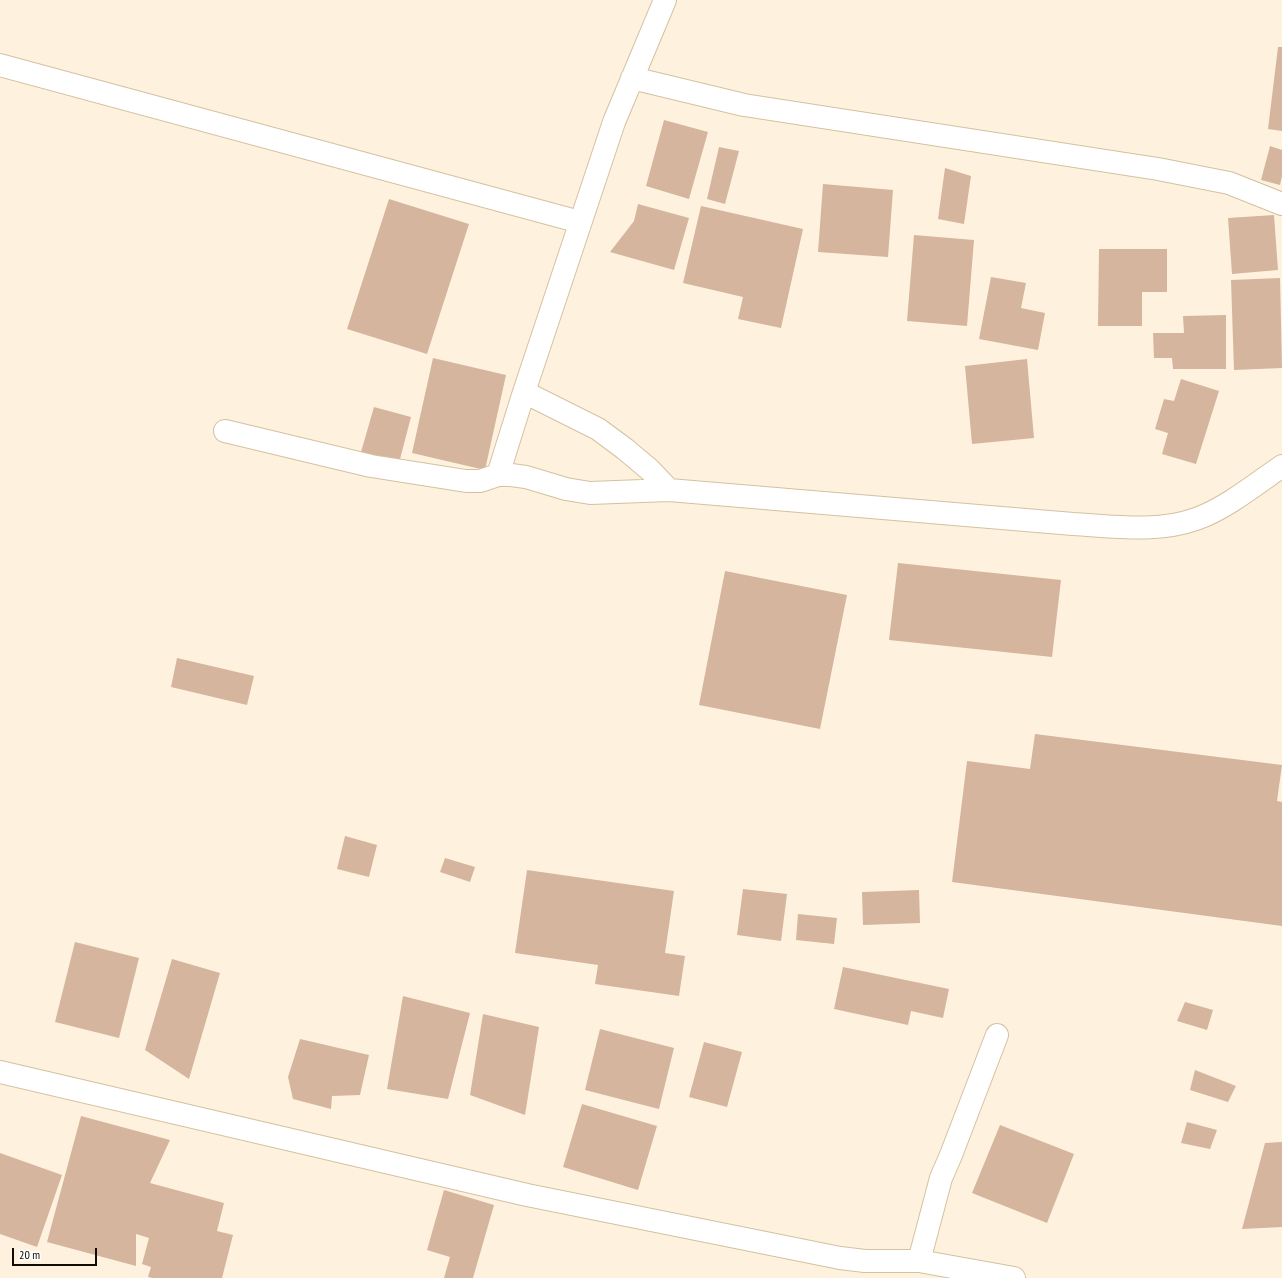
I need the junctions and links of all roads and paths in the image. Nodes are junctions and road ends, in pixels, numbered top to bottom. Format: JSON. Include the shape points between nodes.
{"nodes":[{"id":1,"x":665,"y":0,"type":"edge"},
{"id":2,"x":0,"y":65,"type":"edge"},
{"id":3,"x":632,"y":78,"type":"junction"},
{"id":4,"x":1282,"y":204,"type":"edge"},
{"id":5,"x":580,"y":222,"type":"junction"},
{"id":6,"x":524,"y":392,"type":"junction"},
{"id":7,"x":225,"y":431,"type":"dead end"},
{"id":8,"x":1282,"y":466,"type":"edge"},
{"id":9,"x":498,"y":475,"type":"junction"},
{"id":10,"x":669,"y":490,"type":"junction"},
{"id":11,"x":997,"y":1035,"type":"dead end"},
{"id":12,"x":0,"y":1072,"type":"edge"},
{"id":13,"x":919,"y":1261,"type":"junction"},
{"id":14,"x":1014,"y":1278,"type":"edge"}],
"edges":[{"from":1,"to":3,"type":"street"},
{"from":2,"to":5,"type":"street"},
{"from":3,"to":4,"type":"street","via":[[744,105],[1158,169],[1229,183]]},
{"from":3,"to":5,"type":"street"},
{"from":5,"to":6,"type":"street"},
{"from":6,"to":9,"type":"street"},
{"from":6,"to":10,"type":"street","via":[[598,429],[650,470]]},
{"from":7,"to":9,"type":"street","via":[[371,466],[442,478],[480,482]]},
{"from":8,"to":10,"type":"street","via":[[1218,510],[1195,520],[1132,528]]},
{"from":9,"to":10,"type":"street","via":[[526,477],[590,493]]},
{"from":11,"to":13,"type":"street","via":[[941,1178]]},
{"from":12,"to":13,"type":"street","via":[[542,1198],[840,1258],[865,1261]]},
{"from":13,"to":14,"type":"street"}]}
